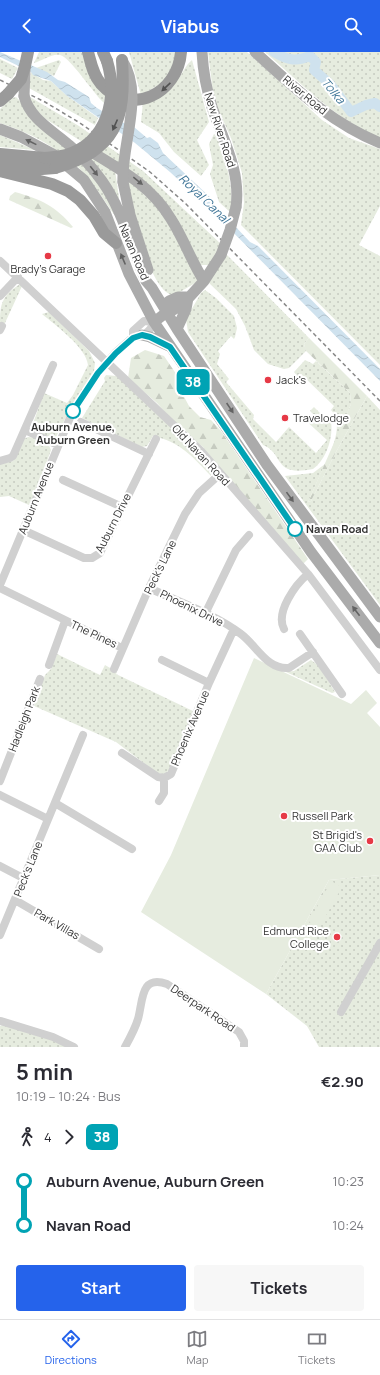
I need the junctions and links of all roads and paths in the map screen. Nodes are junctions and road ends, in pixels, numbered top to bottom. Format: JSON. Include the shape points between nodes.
{"nodes":[{"id":1,"x":88,"y":52,"type":"edge"},
{"id":2,"x":181,"y":52,"type":"edge"},
{"id":3,"x":202,"y":52,"type":"edge"},
{"id":4,"x":255,"y":52,"type":"edge"},
{"id":5,"x":28,"y":56,"type":"edge"},
{"id":6,"x":120,"y":56,"type":"edge"},
{"id":7,"x":105,"y":57,"type":"edge"},
{"id":8,"x":4,"y":98,"type":"edge"},
{"id":9,"x":0,"y":129,"type":"edge"},
{"id":10,"x":56,"y":134,"type":"junction"},
{"id":11,"x":380,"y":143,"type":"edge"},
{"id":12,"x":0,"y":154,"type":"edge"},
{"id":13,"x":0,"y":163,"type":"edge"},
{"id":14,"x":0,"y":171,"type":"edge"},
{"id":15,"x":116,"y":243,"type":"junction"},
{"id":16,"x":0,"y":261,"type":"edge"},
{"id":17,"x":195,"y":267,"type":"junction"},
{"id":18,"x":214,"y":267,"type":"junction"},
{"id":19,"x":18,"y":277,"type":"junction"},
{"id":20,"x":204,"y":281,"type":"junction"},
{"id":21,"x":152,"y":288,"type":"junction"},
{"id":22,"x":0,"y":296,"type":"edge"},
{"id":23,"x":188,"y":297,"type":"junction"},
{"id":24,"x":167,"y":312,"type":"junction"},
{"id":25,"x":154,"y":322,"type":"junction"},
{"id":26,"x":177,"y":329,"type":"junction"},
{"id":27,"x":138,"y":336,"type":"junction"},
{"id":28,"x":170,"y":347,"type":"junction"},
{"id":29,"x":108,"y":362,"type":"junction"},
{"id":30,"x":53,"y":365,"type":"dead end"},
{"id":31,"x":82,"y":422,"type":"dead end"},
{"id":32,"x":25,"y":430,"type":"junction"},
{"id":33,"x":156,"y":439,"type":"dead end"},
{"id":34,"x":58,"y":445,"type":"junction"},
{"id":35,"x":149,"y":454,"type":"junction"},
{"id":36,"x":0,"y":460,"type":"edge"},
{"id":37,"x":220,"y":474,"type":"junction"},
{"id":38,"x":63,"y":480,"type":"dead end"},
{"id":39,"x":122,"y":507,"type":"junction"},
{"id":40,"x":23,"y":530,"type":"junction"},
{"id":41,"x":250,"y":534,"type":"dead end"},
{"id":42,"x":308,"y":574,"type":"junction"},
{"id":43,"x":0,"y":585,"type":"edge"},
{"id":44,"x":0,"y":588,"type":"edge"},
{"id":45,"x":149,"y":588,"type":"junction"},
{"id":46,"x":205,"y":614,"type":"junction"},
{"id":47,"x":380,"y":617,"type":"edge"},
{"id":48,"x":65,"y":621,"type":"junction"},
{"id":49,"x":284,"y":629,"type":"dead end"},
{"id":50,"x":234,"y":630,"type":"junction"},
{"id":51,"x":300,"y":634,"type":"dead end"},
{"id":52,"x":380,"y":642,"type":"edge"},
{"id":53,"x":122,"y":648,"type":"junction"},
{"id":54,"x":313,"y":652,"type":"junction"},
{"id":55,"x":162,"y":660,"type":"dead end"},
{"id":56,"x":49,"y":665,"type":"dead end"},
{"id":57,"x":114,"y":669,"type":"dead end"},
{"id":58,"x":380,"y":670,"type":"edge"},
{"id":59,"x":40,"y":679,"type":"dead end"},
{"id":60,"x":209,"y":683,"type":"junction"},
{"id":61,"x":342,"y":694,"type":"dead end"},
{"id":62,"x":83,"y":735,"type":"dead end"},
{"id":63,"x":122,"y":753,"type":"dead end"},
{"id":64,"x":164,"y":778,"type":"junction"},
{"id":65,"x":0,"y":781,"type":"edge"},
{"id":66,"x":0,"y":795,"type":"edge"},
{"id":67,"x":159,"y":801,"type":"dead end"},
{"id":68,"x":55,"y":803,"type":"junction"},
{"id":69,"x":48,"y":819,"type":"junction"},
{"id":70,"x":132,"y":849,"type":"dead end"},
{"id":71,"x":0,"y":866,"type":"edge"},
{"id":72,"x":24,"y":878,"type":"junction"},
{"id":73,"x":15,"y":900,"type":"junction"},
{"id":74,"x":1,"y":932,"type":"edge"},
{"id":75,"x":380,"y":943,"type":"edge"},
{"id":76,"x":99,"y":949,"type":"dead end"},
{"id":77,"x":341,"y":1012,"type":"dead end"},
{"id":78,"x":1,"y":1021,"type":"edge"},
{"id":79,"x":74,"y":1047,"type":"edge"},
{"id":80,"x":125,"y":1047,"type":"edge"},
{"id":81,"x":244,"y":1047,"type":"edge"}],
"edges":[{"from":2,"to":1,"type":"highway","one_way":true,"via":[[178,70],[163,90],[152,97],[132,99],[114,94],[100,82]]},
{"from":3,"to":18,"type":"main road","name":"New River Road","bridge":true,"via":[[207,92],[233,164],[236,185],[236,207],[230,230]]},
{"from":4,"to":11,"type":"main road","name":"River Road","via":[[320,110]]},
{"from":5,"to":8,"type":"highway","bridge":true,"via":[[21,79]]},
{"from":5,"to":10,"type":"main road","name":"Navan Road","bridge":true,"via":[[24,96],[35,116]]},
{"from":6,"to":13,"type":"highway","one_way":true,"bridge":true,"via":[[124,85],[122,104],[111,133],[99,148],[77,162],[55,168],[42,169]]},
{"from":6,"to":21,"type":"main road","bridge":true,"via":[[129,74],[131,103],[123,162],[123,182],[133,223],[152,279]]},
{"from":7,"to":12,"type":"highway","bridge":true,"via":[[112,87],[111,104],[102,126],[82,147],[66,155],[45,158]]},
{"from":15,"to":9,"type":"main road","name":"Navan Road","one_way":true,"via":[[105,212],[84,180],[53,154]]},
{"from":10,"to":17,"type":"main road","one_way":true,"via":[[73,141],[130,175],[146,188],[171,219]]},
{"from":10,"to":21,"type":"main road","name":"Navan Road","one_way":true,"via":[[83,158],[103,182],[116,206],[146,282]]},
{"from":14,"to":15,"type":"highway","via":[[52,184],[68,191],[80,200],[104,233]]},
{"from":25,"to":15,"type":"main road","name":"Navan Road","one_way":true,"via":[[141,300]]},
{"from":16,"to":19,"type":"street","name":"Old Navan Road"},
{"from":17,"to":18,"type":"main road"},
{"from":17,"to":20,"type":"main road"},
{"from":18,"to":20,"type":"main road"},
{"from":19,"to":22,"type":"street"},
{"from":19,"to":29,"type":"street","name":"Old Navan Road"},
{"from":20,"to":23,"type":"main road"},
{"from":21,"to":24,"type":"main road","name":"Navan Road"},
{"from":23,"to":24,"type":"main road"},
{"from":23,"to":26,"type":"main road","via":[[186,309]]},
{"from":24,"to":25,"type":"main road"},
{"from":24,"to":26,"type":"main road","name":"Navan Road"},
{"from":25,"to":27,"type":"street","name":"Auburn Avenue","via":[[152,328]]},
{"from":25,"to":28,"type":"main road","name":"Navan Road"},
{"from":26,"to":47,"type":"main road","name":"Navan Road","one_way":true,"via":[[267,465]]},
{"from":27,"to":28,"type":"main road","via":[[150,337]]},
{"from":27,"to":29,"type":"street","name":"Auburn Avenue"},
{"from":52,"to":28,"type":"main road","name":"Navan Road","one_way":true,"via":[[307,546]]},
{"from":29,"to":34,"type":"street","name":"Auburn Avenue","via":[[77,406]]},
{"from":29,"to":37,"type":"street","name":"Old Navan Road","via":[[202,452]]},
{"from":30,"to":32,"type":"street"},
{"from":31,"to":35,"type":"street"},
{"from":32,"to":34,"type":"street"},
{"from":32,"to":36,"type":"street","via":[[13,456]]},
{"from":33,"to":35,"type":"street","name":"Auburn Drive"},
{"from":34,"to":40,"type":"street","name":"Auburn Avenue"},
{"from":35,"to":39,"type":"street","name":"Auburn Drive"},
{"from":37,"to":42,"type":"street","name":"Old Navan Road"},
{"from":37,"to":45,"type":"street","name":"Peck's Lane","via":[[192,501]]},
{"from":38,"to":39,"type":"street"},
{"from":39,"to":40,"type":"street","name":"Auburn Drive","via":[[100,553],[92,558],[84,558]]},
{"from":40,"to":43,"type":"street","name":"Auburn Avenue"},
{"from":41,"to":46,"type":"street","via":[[236,550]]},
{"from":42,"to":49,"type":"street","via":[[299,581],[290,595],[281,621]]},
{"from":42,"to":58,"type":"street","name":"Old Navan Road"},
{"from":44,"to":48,"type":"street","name":"The Pines"},
{"from":45,"to":46,"type":"street","name":"Phoenix Drive"},
{"from":45,"to":53,"type":"street","name":"Peck's Lane"},
{"from":46,"to":50,"type":"street","name":"Phoenix Drive"},
{"from":48,"to":53,"type":"street","name":"The Pines"},
{"from":48,"to":56,"type":"street","name":"The Pines"},
{"from":50,"to":54,"type":"street","name":"Phoenix Drive","via":[[274,666],[289,668]]},
{"from":50,"to":60,"type":"street","name":"Phoenix Avenue"},
{"from":51,"to":54,"type":"street"},
{"from":53,"to":57,"type":"street","name":"Peck's Lane"},
{"from":54,"to":61,"type":"street"},
{"from":55,"to":60,"type":"street"},
{"from":59,"to":65,"type":"street","name":"Hadleigh Park"},
{"from":60,"to":64,"type":"street","name":"Phoenix Avenue","via":[[170,774]]},
{"from":62,"to":68,"type":"street","name":"Peck's Lane"},
{"from":63,"to":64,"type":"street","name":"Phoenix Avenue","via":[[153,775]]},
{"from":64,"to":67,"type":"street","via":[[164,793]]},
{"from":66,"to":69,"type":"street"},
{"from":68,"to":69,"type":"street","name":"Peck's Lane"},
{"from":68,"to":70,"type":"street"},
{"from":69,"to":72,"type":"street","name":"Peck's Lane"},
{"from":71,"to":72,"type":"street"},
{"from":72,"to":73,"type":"street","name":"Peck's Lane"},
{"from":73,"to":74,"type":"street","name":"Peck's Lane"},
{"from":73,"to":76,"type":"street","name":"Park Villas"},
{"from":75,"to":77,"type":"street"},
{"from":78,"to":79,"type":"street","via":[[53,1037]]},
{"from":80,"to":81,"type":"street","name":"Deerpark Road","via":[[136,1026],[145,989],[156,981],[167,984],[238,1032]]}]}
